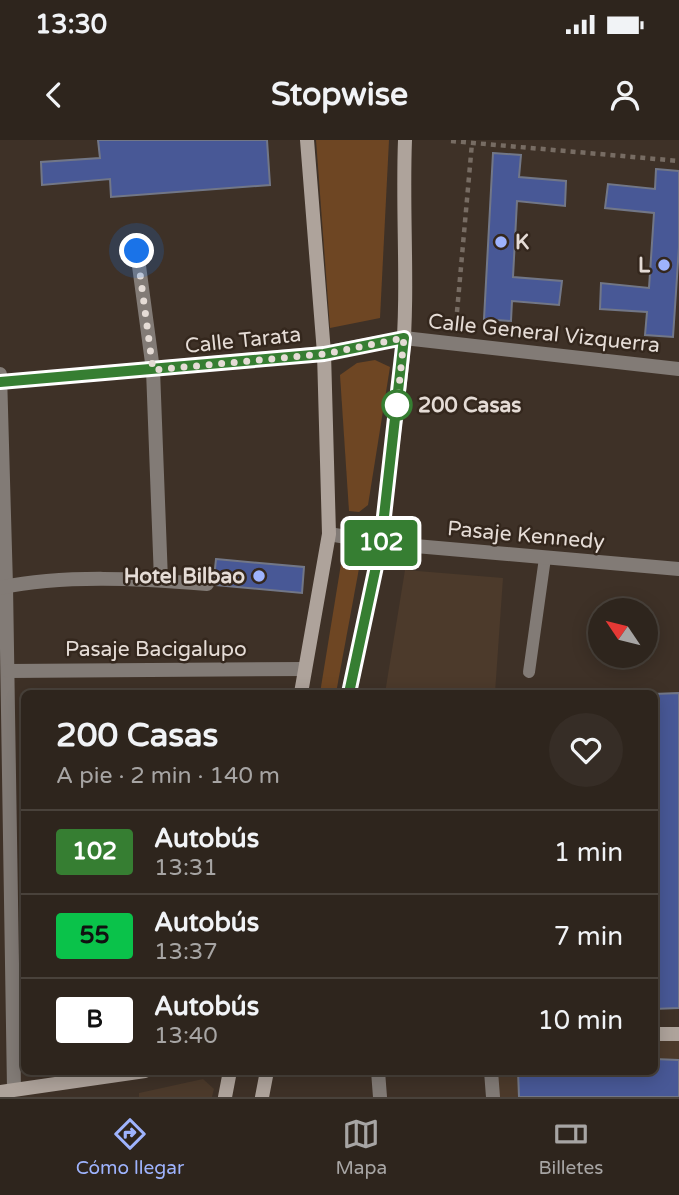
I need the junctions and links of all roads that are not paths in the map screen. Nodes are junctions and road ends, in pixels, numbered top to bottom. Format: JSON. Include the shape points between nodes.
{"nodes":[{"id":1,"x":307,"y":140,"type":"edge"},
{"id":2,"x":405,"y":140,"type":"edge"},
{"id":3,"x":137,"y":251,"type":"dead end"},
{"id":4,"x":404,"y":338,"type":"junction"},
{"id":5,"x":324,"y":354,"type":"junction"},
{"id":6,"x":679,"y":369,"type":"edge"},
{"id":7,"x":153,"y":370,"type":"junction"},
{"id":8,"x":0,"y":374,"type":"edge"},
{"id":9,"x":0,"y":382,"type":"edge"},
{"id":10,"x":329,"y":534,"type":"junction"},
{"id":11,"x":381,"y":543,"type":"junction"},
{"id":12,"x":545,"y":558,"type":"junction"},
{"id":13,"x":679,"y":569,"type":"edge"},
{"id":14,"x":161,"y":580,"type":"junction"},
{"id":15,"x":207,"y":584,"type":"dead end"},
{"id":16,"x":3,"y":587,"type":"edge"},
{"id":17,"x":305,"y":669,"type":"junction"},
{"id":18,"x":8,"y":671,"type":"junction"},
{"id":19,"x":529,"y":672,"type":"dead end"},
{"id":20,"x":302,"y":690,"type":"edge"},
{"id":21,"x":350,"y":690,"type":"edge"},
{"id":22,"x":5,"y":833,"type":"edge"},
{"id":23,"x":658,"y":1034,"type":"edge"},
{"id":24,"x":679,"y":1034,"type":"edge"},
{"id":25,"x":116,"y":1075,"type":"edge"},
{"id":26,"x":229,"y":1075,"type":"edge"},
{"id":27,"x":266,"y":1075,"type":"edge"},
{"id":28,"x":378,"y":1075,"type":"edge"},
{"id":29,"x":491,"y":1075,"type":"edge"},
{"id":30,"x":7,"y":1090,"type":"edge"},
{"id":31,"x":225,"y":1097,"type":"edge"},
{"id":32,"x":262,"y":1097,"type":"edge"},
{"id":33,"x":380,"y":1097,"type":"edge"},
{"id":34,"x":493,"y":1097,"type":"edge"}],
"edges":[{"from":1,"to":5,"type":"main road"},
{"from":2,"to":4,"type":"main road"},
{"from":3,"to":7,"type":"street"},
{"from":4,"to":5,"type":"street","name":"Calle Tarata"},
{"from":4,"to":6,"type":"street","name":"Calle General Vizquerra"},
{"from":4,"to":11,"type":"main road"},
{"from":5,"to":7,"type":"street","name":"Calle Tarata"},
{"from":5,"to":10,"type":"main road"},
{"from":7,"to":9,"type":"street","name":"Calle Tarata"},
{"from":7,"to":14,"type":"street"},
{"from":8,"to":9,"type":"street"},
{"from":9,"to":16,"type":"street"},
{"from":10,"to":11,"type":"street","name":"Pasaje Kennedy"},
{"from":10,"to":17,"type":"main road"},
{"from":11,"to":12,"type":"street","name":"Pasaje Kennedy"},
{"from":11,"to":21,"type":"main road"},
{"from":12,"to":13,"type":"street","name":"Pasaje Kennedy"},
{"from":12,"to":19,"type":"lane"},
{"from":14,"to":15,"type":"street"},
{"from":14,"to":16,"type":"street","via":[[42,581]]},
{"from":16,"to":18,"type":"street"},
{"from":17,"to":18,"type":"street","name":"Pasaje Bacigalupo"},
{"from":17,"to":20,"type":"main road"},
{"from":18,"to":22,"type":"street"},
{"from":22,"to":30,"type":"street"},
{"from":23,"to":24,"type":"main road"},
{"from":25,"to":30,"type":"main road"},
{"from":26,"to":31,"type":"main road"},
{"from":27,"to":32,"type":"main road"},
{"from":28,"to":33,"type":"street"},
{"from":29,"to":34,"type":"street"}]}
